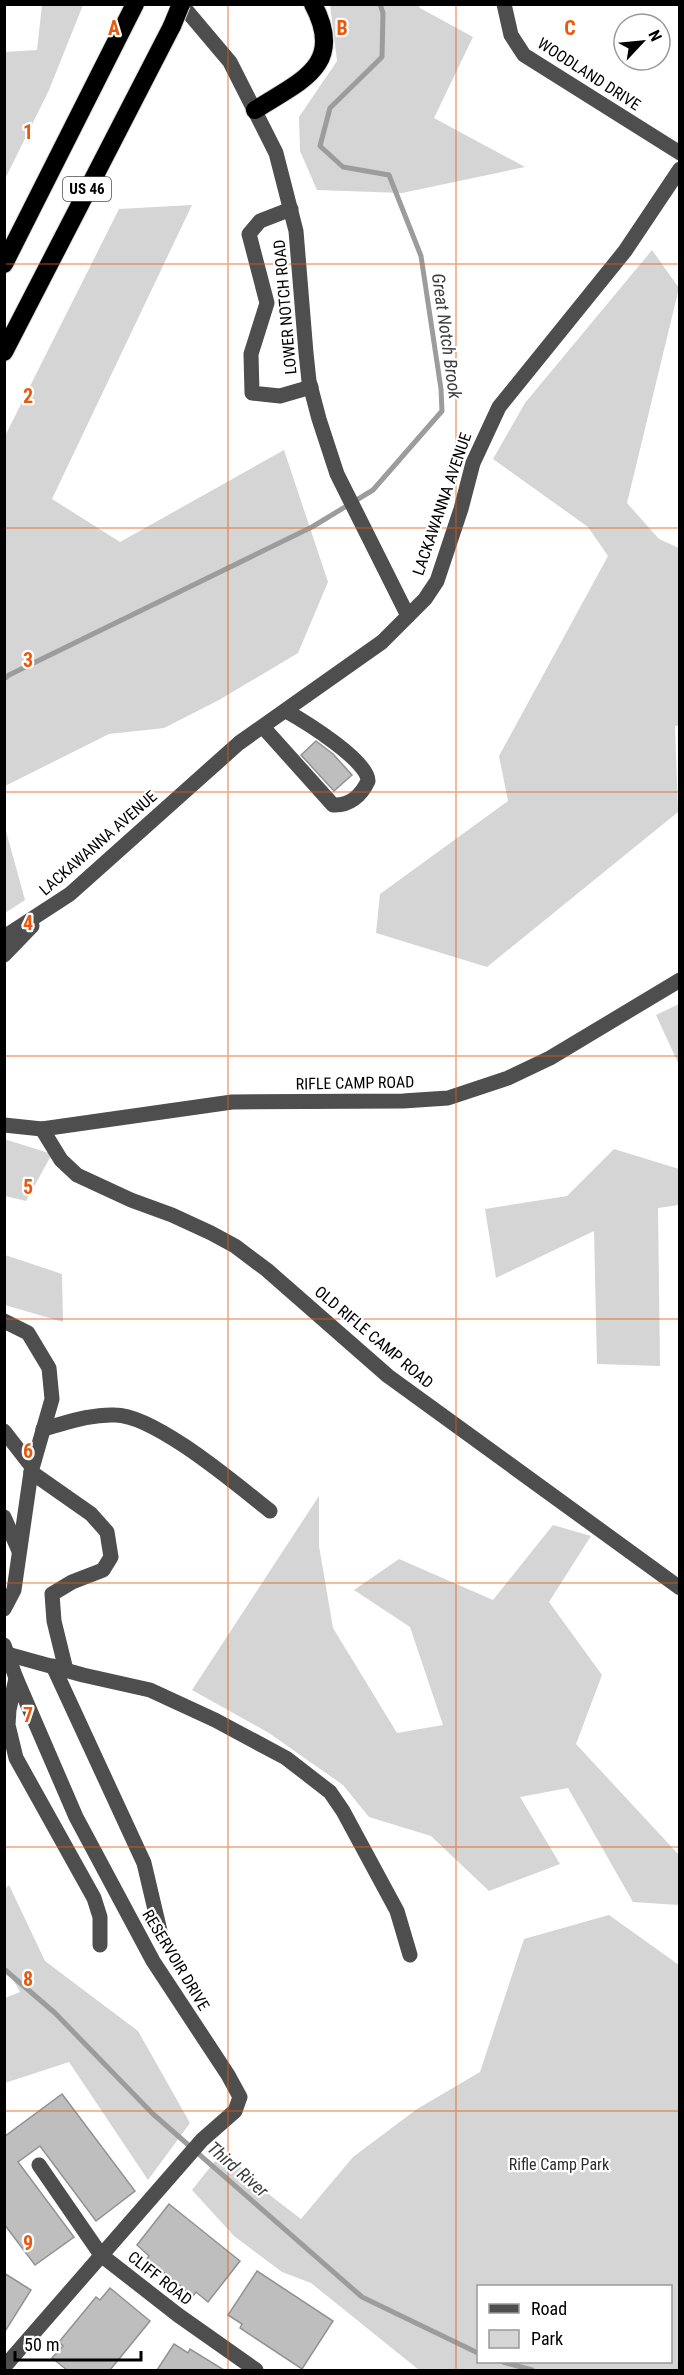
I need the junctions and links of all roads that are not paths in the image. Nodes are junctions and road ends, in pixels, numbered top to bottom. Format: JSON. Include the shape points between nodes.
{"nodes":[{"id":1,"x":135,"y":4,"type":"edge"},
{"id":2,"x":181,"y":4,"type":"edge"},
{"id":3,"x":313,"y":4,"type":"edge"},
{"id":4,"x":504,"y":4,"type":"edge"},
{"id":5,"x":255,"y":110,"type":"junction"},
{"id":6,"x":680,"y":153,"type":"edge"},
{"id":7,"x":680,"y":169,"type":"edge"},
{"id":8,"x":291,"y":210,"type":"junction"},
{"id":9,"x":4,"y":264,"type":"edge"},
{"id":10,"x":4,"y":352,"type":"edge"},
{"id":11,"x":311,"y":387,"type":"junction"},
{"id":12,"x":408,"y":616,"type":"junction"},
{"id":13,"x":286,"y":711,"type":"junction"},
{"id":14,"x":263,"y":727,"type":"junction"},
{"id":15,"x":44,"y":913,"type":"junction"},
{"id":16,"x":4,"y":937,"type":"edge"},
{"id":17,"x":4,"y":955,"type":"edge"},
{"id":18,"x":680,"y":980,"type":"edge"},
{"id":19,"x":4,"y":1125,"type":"edge"},
{"id":20,"x":42,"y":1129,"type":"junction"},
{"id":21,"x":4,"y":1321,"type":"edge"},
{"id":22,"x":43,"y":1429,"type":"junction"},
{"id":23,"x":4,"y":1431,"type":"edge"},
{"id":24,"x":31,"y":1470,"type":"junction"},
{"id":25,"x":270,"y":1511,"type":"dead end"},
{"id":26,"x":4,"y":1517,"type":"edge"},
{"id":27,"x":19,"y":1552,"type":"junction"},
{"id":28,"x":680,"y":1588,"type":"edge"},
{"id":29,"x":4,"y":1609,"type":"edge"},
{"id":30,"x":6,"y":1649,"type":"edge"},
{"id":31,"x":59,"y":1668,"type":"junction"},
{"id":32,"x":16,"y":1678,"type":"junction"},
{"id":33,"x":160,"y":1931,"type":"dead end"},
{"id":34,"x":100,"y":1945,"type":"dead end"},
{"id":35,"x":410,"y":1955,"type":"dead end"},
{"id":36,"x":39,"y":2165,"type":"dead end"},
{"id":37,"x":101,"y":2255,"type":"junction"},
{"id":38,"x":10,"y":2351,"type":"edge"},
{"id":39,"x":4,"y":2367,"type":"edge"},
{"id":40,"x":256,"y":2370,"type":"edge"}],
"edges":[{"from":1,"to":9,"type":"highway","number":"US 46"},
{"from":2,"to":5,"type":"street","name":"LOWER NOTCH ROAD","via":[[230,62]]},
{"from":2,"to":10,"type":"highway","number":"US 46","bridge":true},
{"from":3,"to":5,"type":"highway","via":[[325,35],[322,57],[306,77]]},
{"from":4,"to":6,"type":"street","name":"WOODLAND DRIVE","via":[[511,35],[524,55]]},
{"from":5,"to":8,"type":"street","name":"LOWER NOTCH ROAD","via":[[276,153]]},
{"from":7,"to":12,"type":"street","name":"LACKAWANNA AVENUE","via":[[625,251],[499,407],[473,463],[437,581]]},
{"from":8,"to":11,"type":"street","name":"LOWER NOTCH ROAD"},
{"from":8,"to":11,"type":"street","via":[[260,221],[249,234],[267,303],[251,354],[252,393],[280,396]]},
{"from":11,"to":12,"type":"street","name":"LOWER NOTCH ROAD","via":[[337,474]]},
{"from":12,"to":13,"type":"street","name":"LACKAWANNA AVENUE","via":[[382,642]]},
{"from":13,"to":14,"type":"street","name":"LACKAWANNA AVENUE"},
{"from":13,"to":14,"type":"street","via":[[322,732],[366,771],[369,781],[359,795],[343,805],[333,805]]},
{"from":14,"to":15,"type":"street","name":"LACKAWANNA AVENUE"},
{"from":15,"to":16,"type":"street","name":"LACKAWANNA AVENUE"},
{"from":15,"to":17,"type":"street","name":"LACKAWANNA AVENUE"},
{"from":18,"to":20,"type":"street","name":"RIFLE CAMP ROAD","via":[[550,1058],[508,1078],[448,1098],[231,1102]]},
{"from":19,"to":20,"type":"street","name":"RIFLE CAMP ROAD"},
{"from":20,"to":28,"type":"street","name":"OLD RIFLE CAMP ROAD","via":[[61,1160],[77,1175],[235,1246],[398,1383]]},
{"from":21,"to":22,"type":"street","via":[[28,1333],[50,1368],[52,1399]]},
{"from":22,"to":24,"type":"street"},
{"from":22,"to":25,"type":"street","via":[[99,1416],[128,1416],[184,1446]]},
{"from":23,"to":24,"type":"street"},
{"from":24,"to":27,"type":"street"},
{"from":24,"to":31,"type":"street","via":[[91,1514],[107,1532],[111,1557],[104,1570],[52,1594]]},
{"from":26,"to":27,"type":"street"},
{"from":27,"to":29,"type":"street","via":[[14,1590]]},
{"from":30,"to":31,"type":"street"},
{"from":30,"to":32,"type":"street","name":"RESERVOIR DRIVE"},
{"from":31,"to":33,"type":"street","via":[[144,1863]]},
{"from":31,"to":35,"type":"street","via":[[150,1690],[172,1700],[286,1758],[330,1792],[397,1911]]},
{"from":32,"to":34,"type":"street","via":[[9,1710],[16,1758],[94,1898],[100,1917]]},
{"from":32,"to":37,"type":"street","name":"RESERVOIR DRIVE","via":[[76,1817],[140,1938],[240,2097],[235,2111],[202,2140]]},
{"from":36,"to":37,"type":"street","name":"CLIFF ROAD"},
{"from":37,"to":38,"type":"street"},
{"from":37,"to":40,"type":"street","name":"CLIFF ROAD"},
{"from":38,"to":39,"type":"street"}]}
